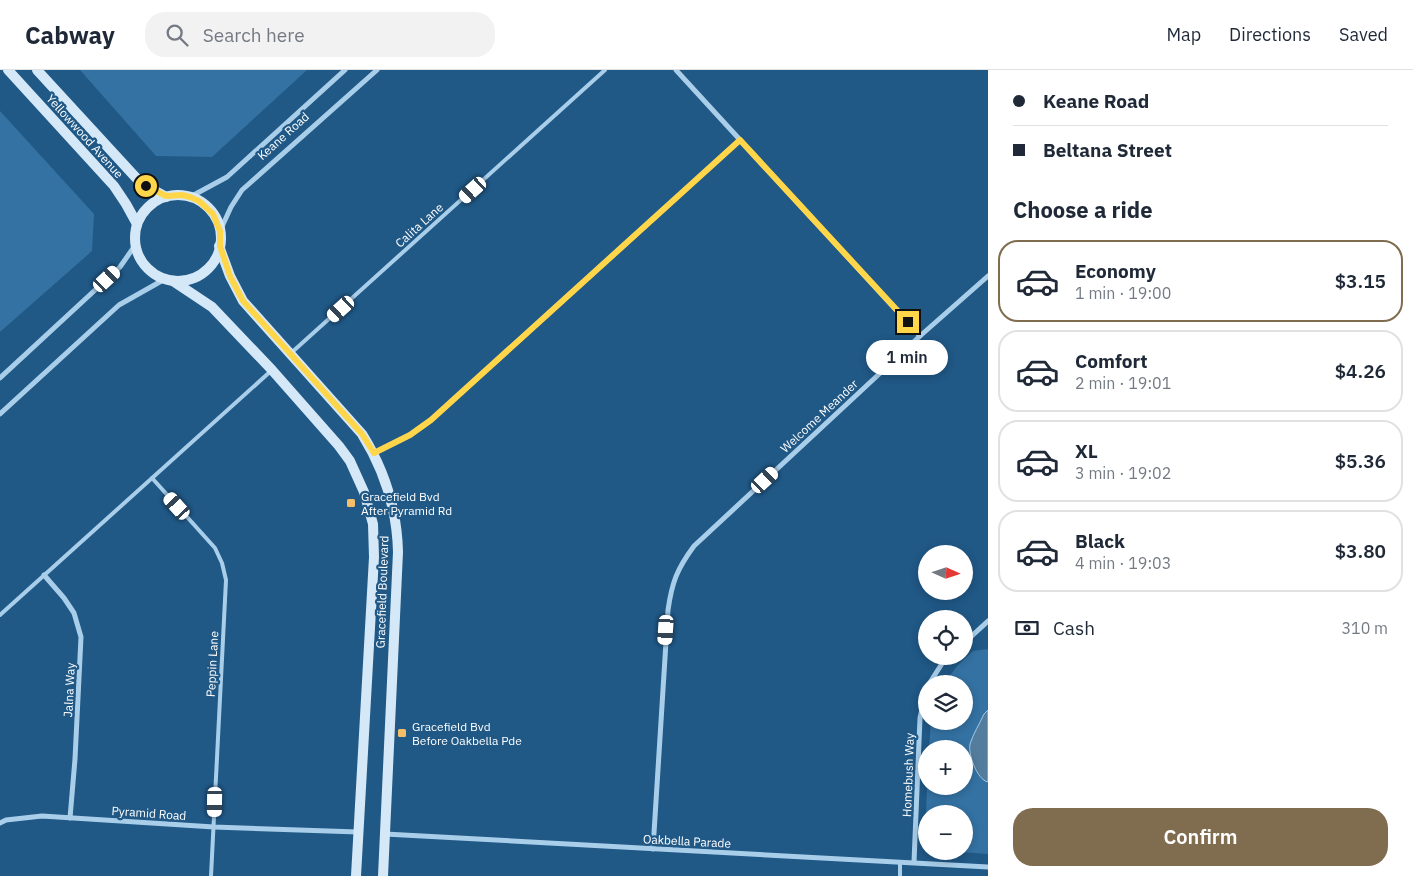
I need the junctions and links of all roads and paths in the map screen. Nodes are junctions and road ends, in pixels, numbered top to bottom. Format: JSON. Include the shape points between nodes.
{"nodes":[{"id":1,"x":8,"y":70,"type":"edge"},
{"id":2,"x":38,"y":70,"type":"edge"},
{"id":3,"x":344,"y":70,"type":"edge"},
{"id":4,"x":377,"y":70,"type":"edge"},
{"id":5,"x":605,"y":70,"type":"edge"},
{"id":6,"x":676,"y":70,"type":"edge"},
{"id":7,"x":740,"y":140,"type":"junction"},
{"id":8,"x":166,"y":196,"type":"junction"},
{"id":9,"x":190,"y":197,"type":"junction"},
{"id":10,"x":137,"y":224,"type":"junction"},
{"id":11,"x":220,"y":231,"type":"junction"},
{"id":12,"x":136,"y":244,"type":"junction"},
{"id":13,"x":220,"y":246,"type":"junction"},
{"id":14,"x":988,"y":276,"type":"edge"},
{"id":15,"x":169,"y":280,"type":"junction"},
{"id":16,"x":920,"y":336,"type":"junction"},
{"id":17,"x":290,"y":354,"type":"junction"},
{"id":18,"x":272,"y":370,"type":"junction"},
{"id":19,"x":0,"y":378,"type":"edge"},
{"id":20,"x":0,"y":414,"type":"edge"},
{"id":21,"x":374,"y":453,"type":"junction"},
{"id":22,"x":152,"y":478,"type":"junction"},
{"id":23,"x":44,"y":575,"type":"junction"},
{"id":24,"x":0,"y":615,"type":"edge"},
{"id":25,"x":988,"y":621,"type":"edge"},
{"id":26,"x":973,"y":635,"type":"edge"},
{"id":27,"x":920,"y":730,"type":"edge"},
{"id":28,"x":70,"y":818,"type":"junction"},
{"id":29,"x":0,"y":823,"type":"edge"},
{"id":30,"x":214,"y":827,"type":"junction"},
{"id":31,"x":358,"y":832,"type":"junction"},
{"id":32,"x":385,"y":834,"type":"junction"},
{"id":33,"x":653,"y":849,"type":"junction"},
{"id":34,"x":900,"y":862,"type":"junction"},
{"id":35,"x":914,"y":862,"type":"junction"},
{"id":36,"x":988,"y":867,"type":"edge"},
{"id":37,"x":211,"y":876,"type":"edge"},
{"id":38,"x":356,"y":876,"type":"edge"},
{"id":39,"x":383,"y":876,"type":"edge"},
{"id":40,"x":900,"y":876,"type":"edge"}],
"edges":[{"from":1,"to":10,"type":"street","name":"Yellowwood Avenue","via":[[114,186]]},
{"from":2,"to":8,"type":"street","name":"Yellowwood Avenue","via":[[139,181]]},
{"from":3,"to":9,"type":"street","name":"Keane Road","via":[[227,177]]},
{"from":4,"to":11,"type":"street","name":"Keane Road","via":[[242,190]]},
{"from":5,"to":17,"type":"lane","name":"Calita Lane"},
{"from":6,"to":7,"type":"street"},
{"from":7,"to":16,"type":"street"},
{"from":7,"to":21,"type":"street","via":[[431,420]]},
{"from":8,"to":9,"type":"street"},
{"from":8,"to":10,"type":"street","via":[[148,206]]},
{"from":9,"to":11,"type":"street","name":"Keane Road","via":[[213,214]]},
{"from":10,"to":12,"type":"street"},
{"from":11,"to":13,"type":"street","name":"Keane Road"},
{"from":12,"to":15,"type":"street","via":[[141,260],[148,268]]},
{"from":12,"to":19,"type":"street","via":[[120,267]]},
{"from":13,"to":15,"type":"street","name":"Keane Road","via":[[212,264],[204,271],[184,280]]},
{"from":13,"to":17,"type":"street","name":"Gracefield Boulevard","via":[[243,301]]},
{"from":14,"to":16,"type":"street","name":"Welcome Meander"},
{"from":15,"to":18,"type":"street","name":"Gracefield Boulevard","via":[[212,307]]},
{"from":15,"to":20,"type":"street","name":"Keane Road","via":[[119,305]]},
{"from":16,"to":33,"type":"street","name":"Welcome Meander","via":[[694,546],[682,563],[672,583],[668,610]]},
{"from":17,"to":21,"type":"street","name":"Gracefield Boulevard","via":[[362,434]]},
{"from":18,"to":22,"type":"lane"},
{"from":18,"to":31,"type":"street","name":"Gracefield Boulevard","via":[[350,461],[364,492],[373,524],[374,557]]},
{"from":21,"to":32,"type":"street","name":"Gracefield Boulevard","via":[[391,497],[398,536]]},
{"from":22,"to":23,"type":"lane"},
{"from":22,"to":30,"type":"lane","name":"Peppin Lane","via":[[215,548],[226,580]]},
{"from":23,"to":24,"type":"lane"},
{"from":23,"to":28,"type":"street","name":"Jalna Way","via":[[74,612],[81,637]]},
{"from":25,"to":26,"type":"street"},
{"from":27,"to":35,"type":"street","name":"Homebush Way"},
{"from":28,"to":29,"type":"street","name":"Pyramid Road","via":[[42,816]]},
{"from":28,"to":30,"type":"street","name":"Pyramid Road"},
{"from":30,"to":31,"type":"street","name":"Pyramid Road"},
{"from":30,"to":37,"type":"lane","name":"Peppin Lane"},
{"from":31,"to":38,"type":"street","name":"Gracefield Boulevard"},
{"from":32,"to":33,"type":"street","name":"Oakbella Parade"},
{"from":32,"to":39,"type":"street","name":"Gracefield Boulevard"},
{"from":33,"to":34,"type":"street","name":"Oakbella Parade"},
{"from":34,"to":35,"type":"street","name":"Oakbella Parade"},
{"from":34,"to":40,"type":"lane"},
{"from":35,"to":36,"type":"street","name":"Oakbella Parade"}]}
